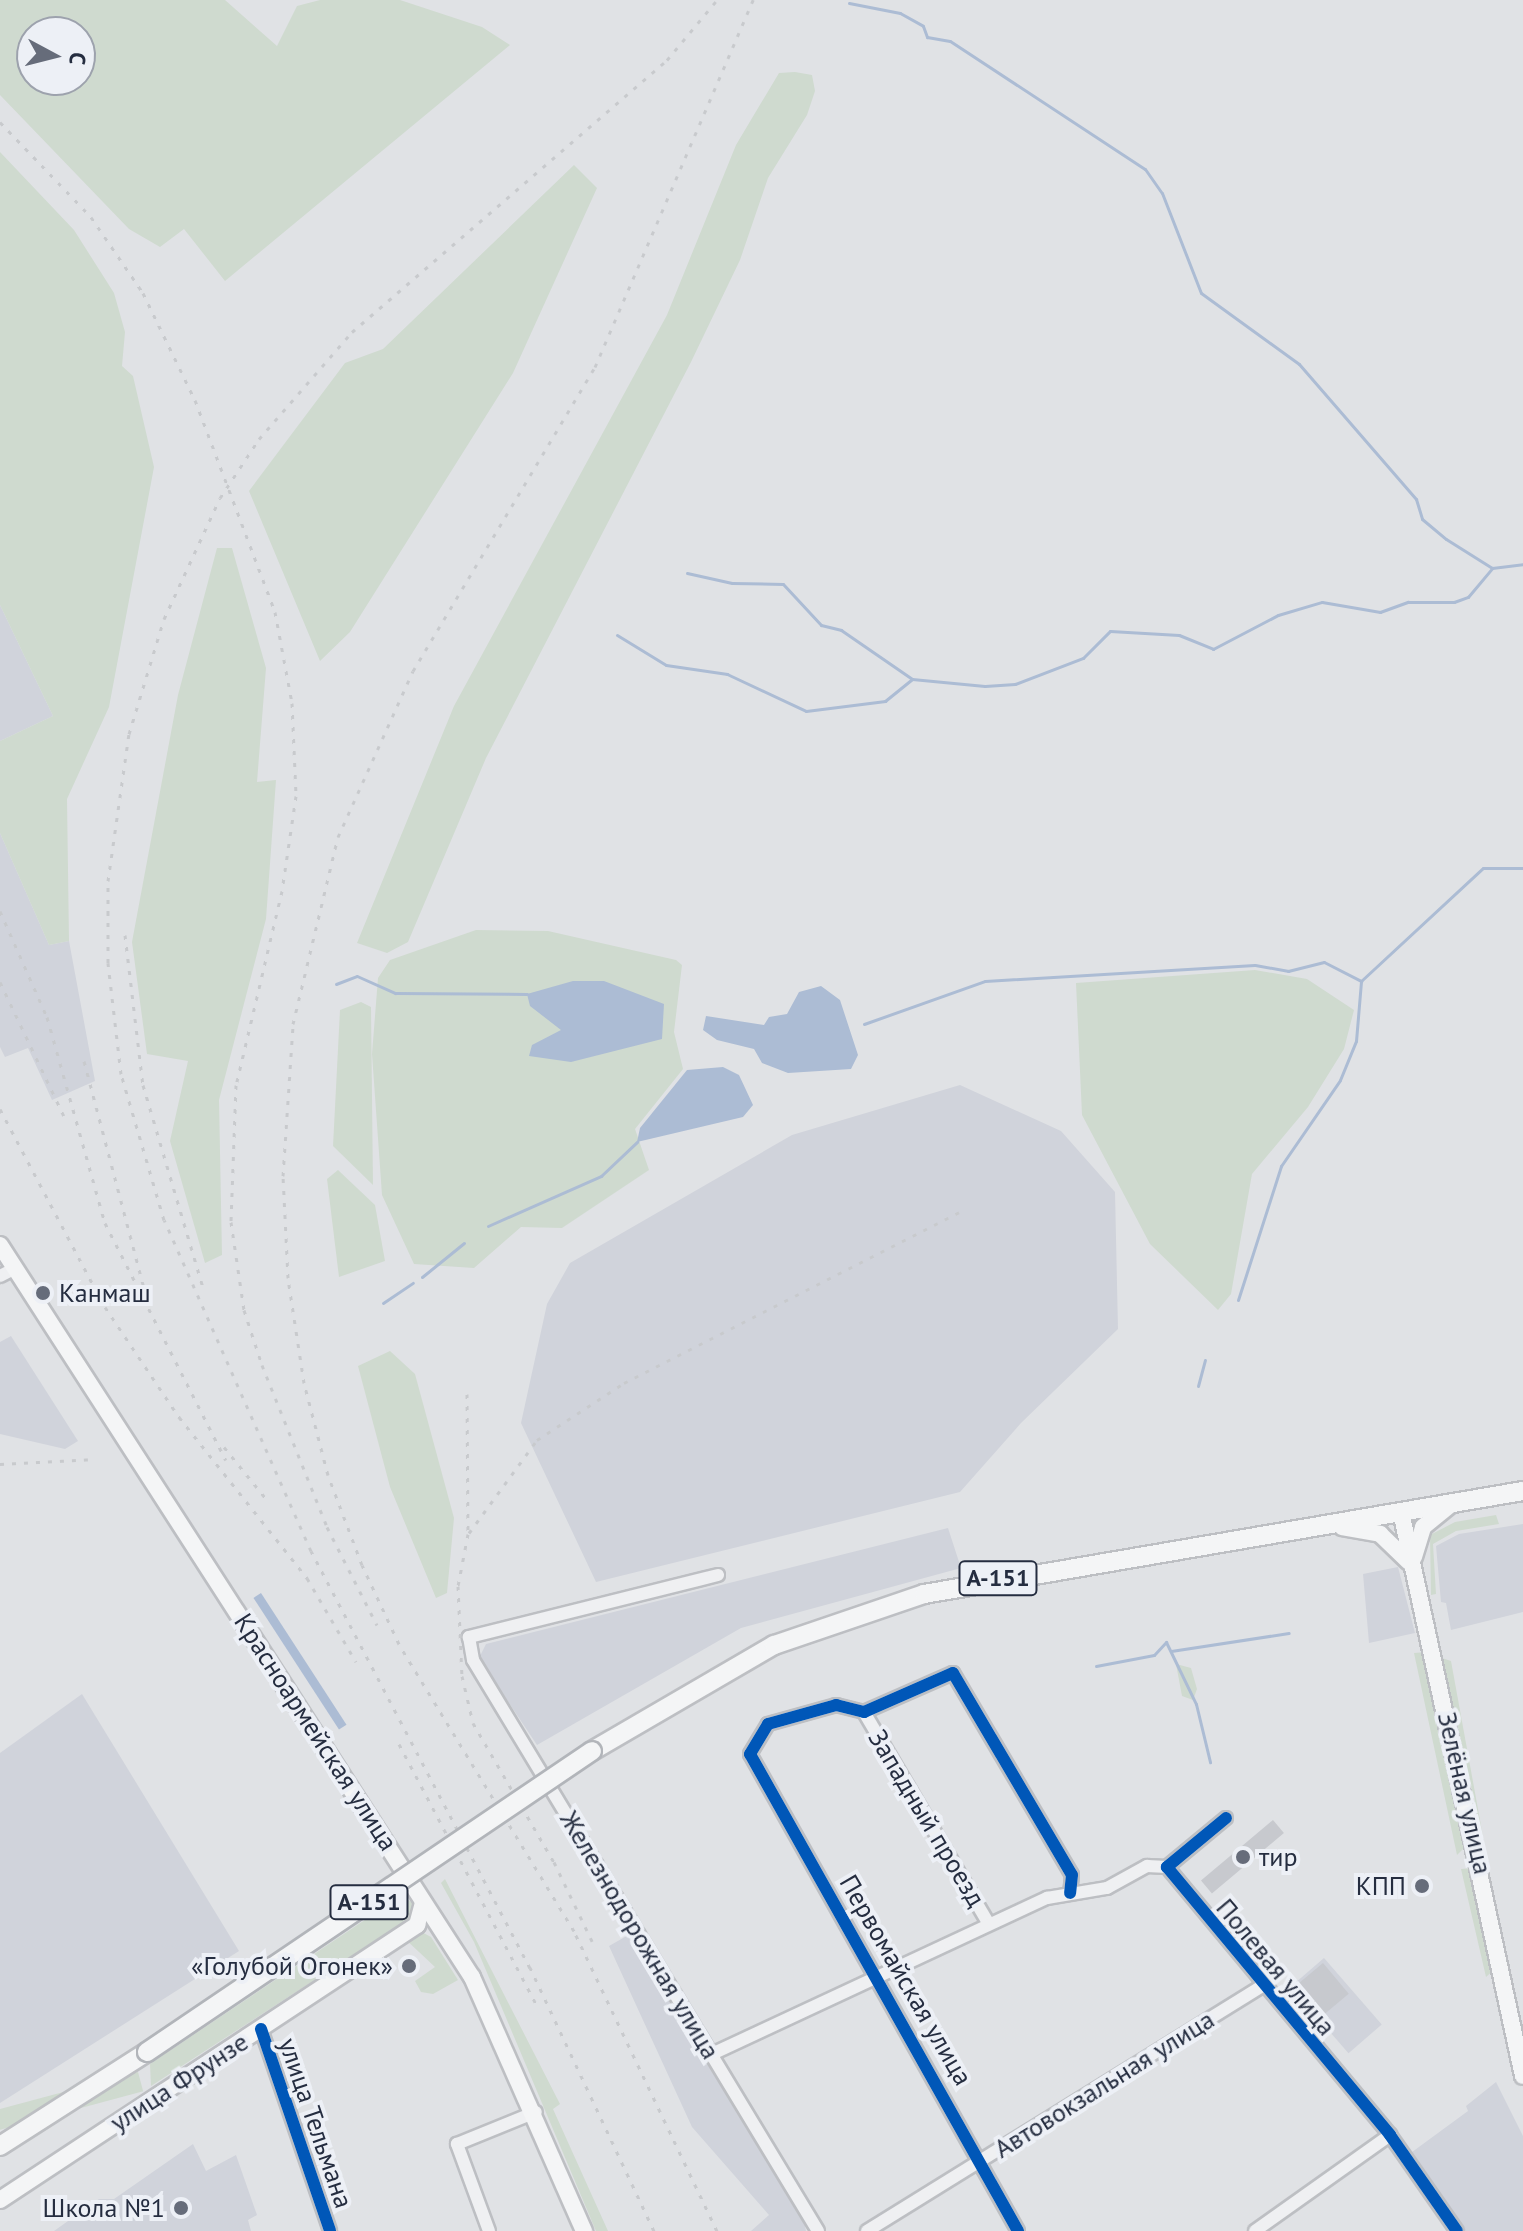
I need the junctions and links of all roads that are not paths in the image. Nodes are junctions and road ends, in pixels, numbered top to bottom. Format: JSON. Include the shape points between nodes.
{"nodes":[{"id":1,"x":0,"y":1245,"type":"edge"},
{"id":2,"x":7,"y":1272,"type":"edge"},
{"id":3,"x":1523,"y":1491,"type":"edge"},
{"id":4,"x":1452,"y":1503,"type":"junction"},
{"id":5,"x":1401,"y":1512,"type":"junction"},
{"id":6,"x":1302,"y":1527,"type":"junction"},
{"id":7,"x":1413,"y":1567,"type":"junction"},
{"id":8,"x":718,"y":1575,"type":"dead end"},
{"id":9,"x":864,"y":1712,"type":"junction"},
{"id":10,"x":1226,"y":1818,"type":"dead end"},
{"id":11,"x":1167,"y":1867,"type":"junction"},
{"id":12,"x":1070,"y":1893,"type":"junction"},
{"id":13,"x":423,"y":1903,"type":"junction"},
{"id":14,"x":989,"y":1924,"type":"junction"},
{"id":15,"x":417,"y":1925,"type":"junction"},
{"id":16,"x":447,"y":1939,"type":"junction"},
{"id":17,"x":880,"y":1979,"type":"junction"},
{"id":18,"x":1261,"y":1987,"type":"junction"},
{"id":19,"x":261,"y":2029,"type":"junction"},
{"id":20,"x":712,"y":2054,"type":"junction"},
{"id":21,"x":1523,"y":2076,"type":"edge"},
{"id":22,"x":536,"y":2112,"type":"junction"},
{"id":23,"x":1390,"y":2135,"type":"junction"},
{"id":24,"x":0,"y":2146,"type":"edge"},
{"id":25,"x":982,"y":2161,"type":"junction"},
{"id":26,"x":0,"y":2200,"type":"edge"},
{"id":27,"x":330,"y":2231,"type":"edge"},
{"id":28,"x":489,"y":2231,"type":"edge"},
{"id":29,"x":584,"y":2231,"type":"edge"},
{"id":30,"x":818,"y":2231,"type":"edge"},
{"id":31,"x":867,"y":2231,"type":"edge"},
{"id":32,"x":1018,"y":2231,"type":"edge"},
{"id":33,"x":1255,"y":2231,"type":"edge"},
{"id":34,"x":1457,"y":2231,"type":"edge"}],
"edges":[{"from":1,"to":2,"type":"main road","name":"Красноармейская улица"},
{"from":2,"to":13,"type":"main road","name":"Красноармейская улица"},
{"from":3,"to":4,"type":"highway","number":"А-151"},
{"from":4,"to":5,"type":"highway","number":"А-151"},
{"from":4,"to":7,"type":"main road","via":[[1423,1527]]},
{"from":5,"to":6,"type":"highway","number":"А-151"},
{"from":5,"to":7,"type":"main road","name":"Зелёная улица"},
{"from":6,"to":7,"type":"main road","via":[[1368,1529],[1390,1541]]},
{"from":6,"to":24,"type":"highway","number":"А-151","bridge":true,"via":[[1010,1576],[850,1615],[694,1687]]},
{"from":7,"to":21,"type":"main road","name":"Зелёная улица"},
{"from":8,"to":20,"type":"street","name":"Железнодорожная улица","via":[[469,1637],[473,1660]]},
{"from":9,"to":12,"type":"street","via":[[953,1673],[1072,1875]]},
{"from":9,"to":14,"type":"street","name":"Западный проезд"},
{"from":9,"to":17,"type":"street","name":"Первомайская улица","via":[[836,1705],[768,1724],[750,1754]]},
{"from":10,"to":11,"type":"street"},
{"from":11,"to":12,"type":"street","via":[[1147,1866],[1107,1888]]},
{"from":11,"to":18,"type":"street","name":"Полевая улица"},
{"from":12,"to":14,"type":"street"},
{"from":13,"to":15,"type":"main road"},
{"from":13,"to":16,"type":"main road","name":"Красноармейская улица"},
{"from":14,"to":17,"type":"street"},
{"from":15,"to":16,"type":"main road"},
{"from":15,"to":19,"type":"main road","name":"улица Фрунзе"},
{"from":16,"to":22,"type":"main road","name":"Красноармейская улица"},
{"from":17,"to":20,"type":"street"},
{"from":17,"to":25,"type":"street","name":"Первомайская улица"},
{"from":18,"to":23,"type":"street","name":"Полевая улица"},
{"from":18,"to":25,"type":"street","name":"Автовокзальная улица"},
{"from":19,"to":26,"type":"main road","name":"улица Фрунзе"},
{"from":19,"to":27,"type":"street","name":"улица Тельмана"},
{"from":20,"to":30,"type":"street","name":"Железнодорожная улица"},
{"from":22,"to":28,"type":"street","via":[[457,2144]]},
{"from":22,"to":29,"type":"main road","name":"Красноармейская улица"},
{"from":23,"to":33,"type":"street"},
{"from":23,"to":34,"type":"street","name":"Полевая улица"},
{"from":25,"to":31,"type":"street","name":"Автовокзальная улица"},
{"from":25,"to":32,"type":"street","name":"Первомайская улица"}]}
